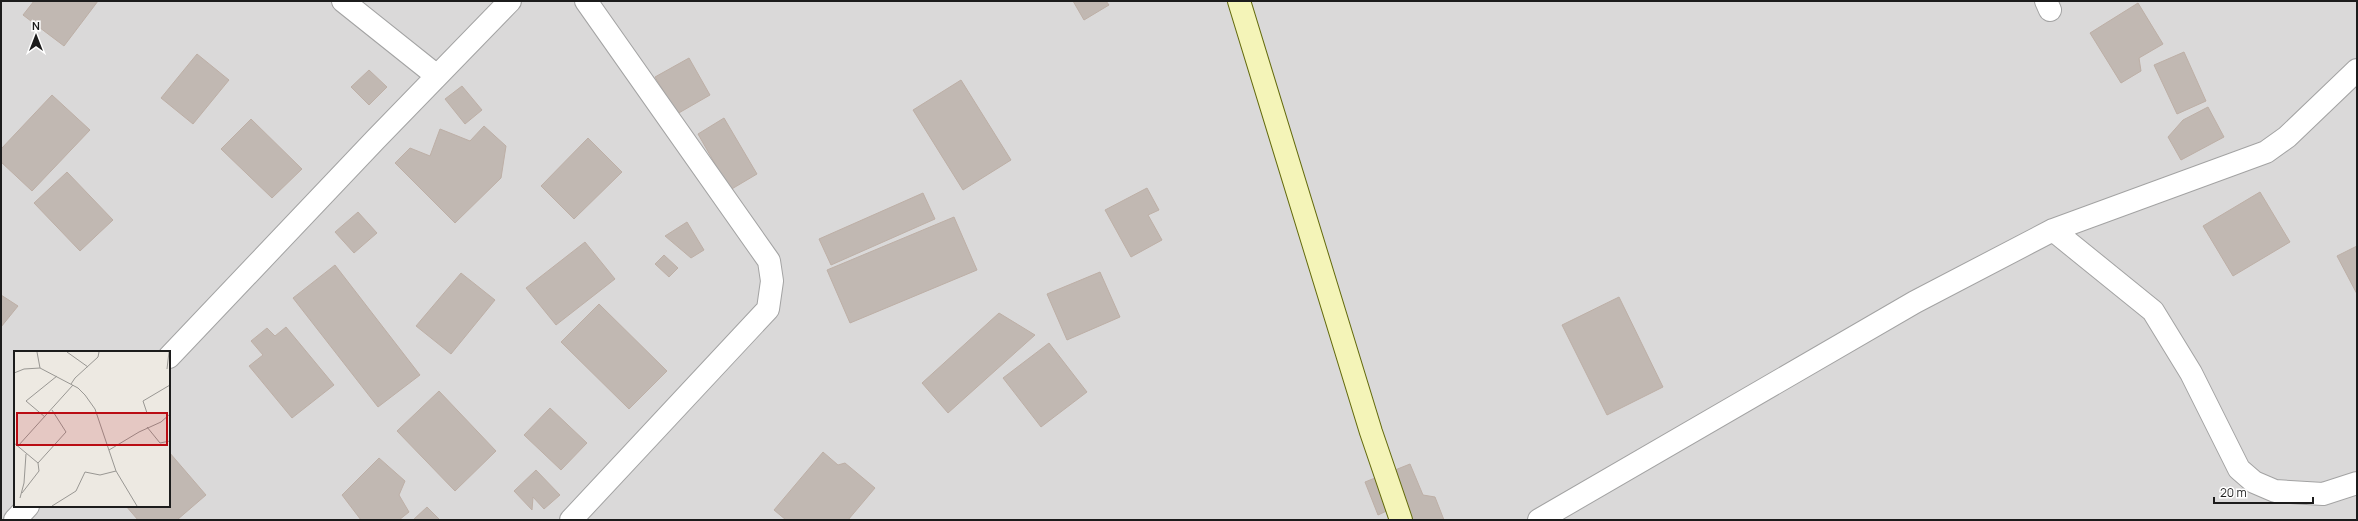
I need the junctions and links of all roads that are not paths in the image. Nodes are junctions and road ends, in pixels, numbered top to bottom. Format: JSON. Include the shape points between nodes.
{"nodes":[{"id":1,"x":343,"y":1,"type":"edge"},
{"id":2,"x":510,"y":1,"type":"edge"},
{"id":3,"x":586,"y":1,"type":"edge"},
{"id":4,"x":1239,"y":1,"type":"edge"},
{"id":5,"x":2357,"y":70,"type":"edge"},
{"id":6,"x":437,"y":76,"type":"junction"},
{"id":7,"x":2053,"y":230,"type":"junction"},
{"id":8,"x":170,"y":356,"type":"edge"},
{"id":9,"x":2357,"y":483,"type":"edge"},
{"id":10,"x":27,"y":507,"type":"edge"},
{"id":11,"x":15,"y":520,"type":"edge"},
{"id":12,"x":571,"y":520,"type":"edge"},
{"id":13,"x":1402,"y":520,"type":"edge"},
{"id":14,"x":1539,"y":520,"type":"edge"}],
"edges":[{"from":1,"to":6,"type":"street"},
{"from":2,"to":6,"type":"street"},
{"from":3,"to":12,"type":"street","via":[[769,261],[772,281],[768,309]]},
{"from":4,"to":13,"type":"main road","via":[[1370,432]]},
{"from":5,"to":7,"type":"street","via":[[2287,137],[2266,152]]},
{"from":6,"to":8,"type":"street"},
{"from":7,"to":9,"type":"street","via":[[2153,311],[2191,373],[2239,469],[2254,482],[2275,490],[2324,494]]},
{"from":7,"to":14,"type":"street","via":[[1915,302]]},
{"from":10,"to":11,"type":"street"}]}
